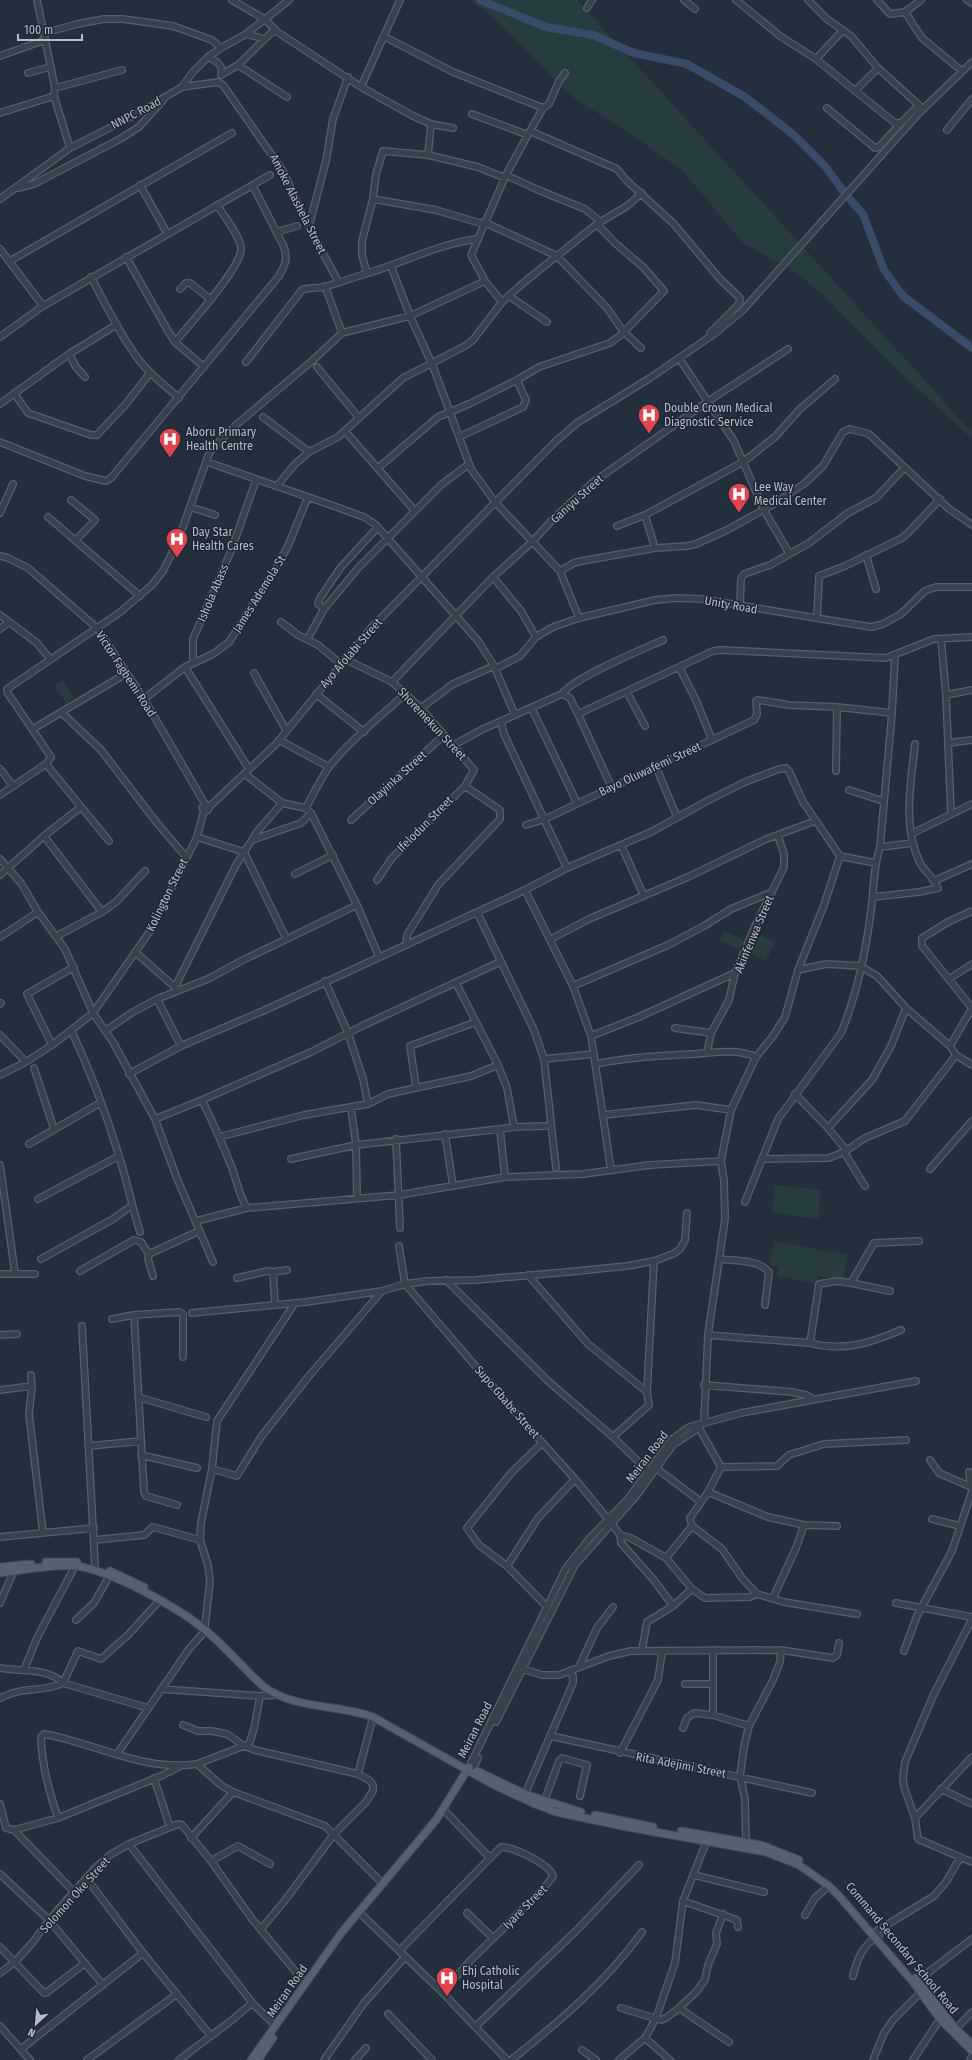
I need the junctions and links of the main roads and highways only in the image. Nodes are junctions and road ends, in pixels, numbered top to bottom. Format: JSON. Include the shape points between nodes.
{"nodes":[{"id":1,"x":0,"y":1567,"type":"edge"},
{"id":2,"x":15,"y":1568,"type":"junction"},
{"id":3,"x":0,"y":1573,"type":"edge"},
{"id":4,"x":206,"y":1628,"type":"junction"},
{"id":5,"x":470,"y":1770,"type":"junction"},
{"id":6,"x":456,"y":1794,"type":"junction"},
{"id":7,"x":716,"y":1839,"type":"junction"},
{"id":8,"x":832,"y":1887,"type":"junction"},
{"id":9,"x":875,"y":1935,"type":"junction"},
{"id":10,"x":972,"y":2044,"type":"edge"},
{"id":11,"x":972,"y":2051,"type":"edge"},
{"id":12,"x":251,"y":2060,"type":"edge"},
{"id":13,"x":258,"y":2060,"type":"edge"}],
"edges":[{"from":1,"to":2,"type":"main road"},
{"from":2,"to":3,"type":"main road"},
{"from":2,"to":4,"type":"main road","via":[[75,1566],[110,1575]]},
{"from":2,"to":4,"type":"main road","via":[[65,1561],[95,1565],[155,1593],[194,1616]]},
{"from":4,"to":5,"type":"main road","via":[[274,1690],[296,1698],[370,1712]]},
{"from":4,"to":5,"type":"main road","via":[[254,1678],[275,1695],[299,1703],[373,1717]]},
{"from":5,"to":6,"type":"main road","name":"Meiran Road"},
{"from":5,"to":7,"type":"main road","via":[[544,1802],[584,1813]]},
{"from":5,"to":7,"type":"main road","via":[[514,1795],[556,1812],[627,1827],[707,1840]]},
{"from":6,"to":12,"type":"main road","name":"Meiran Road","via":[[342,1932]]},
{"from":6,"to":13,"type":"main road","name":"Meiran Road","via":[[431,1833],[343,1937]]},
{"from":7,"to":8,"type":"main road","via":[[790,1860]]},
{"from":7,"to":8,"type":"main road","via":[[746,1842],[791,1855]]},
{"from":8,"to":9,"type":"main road","name":"Command Secondary School Road","via":[[842,1895]]},
{"from":9,"to":10,"type":"main road","name":"Command Secondary School Road"},
{"from":9,"to":11,"type":"main road","name":"Command Secondary School Road","via":[[940,2019]]}]}
